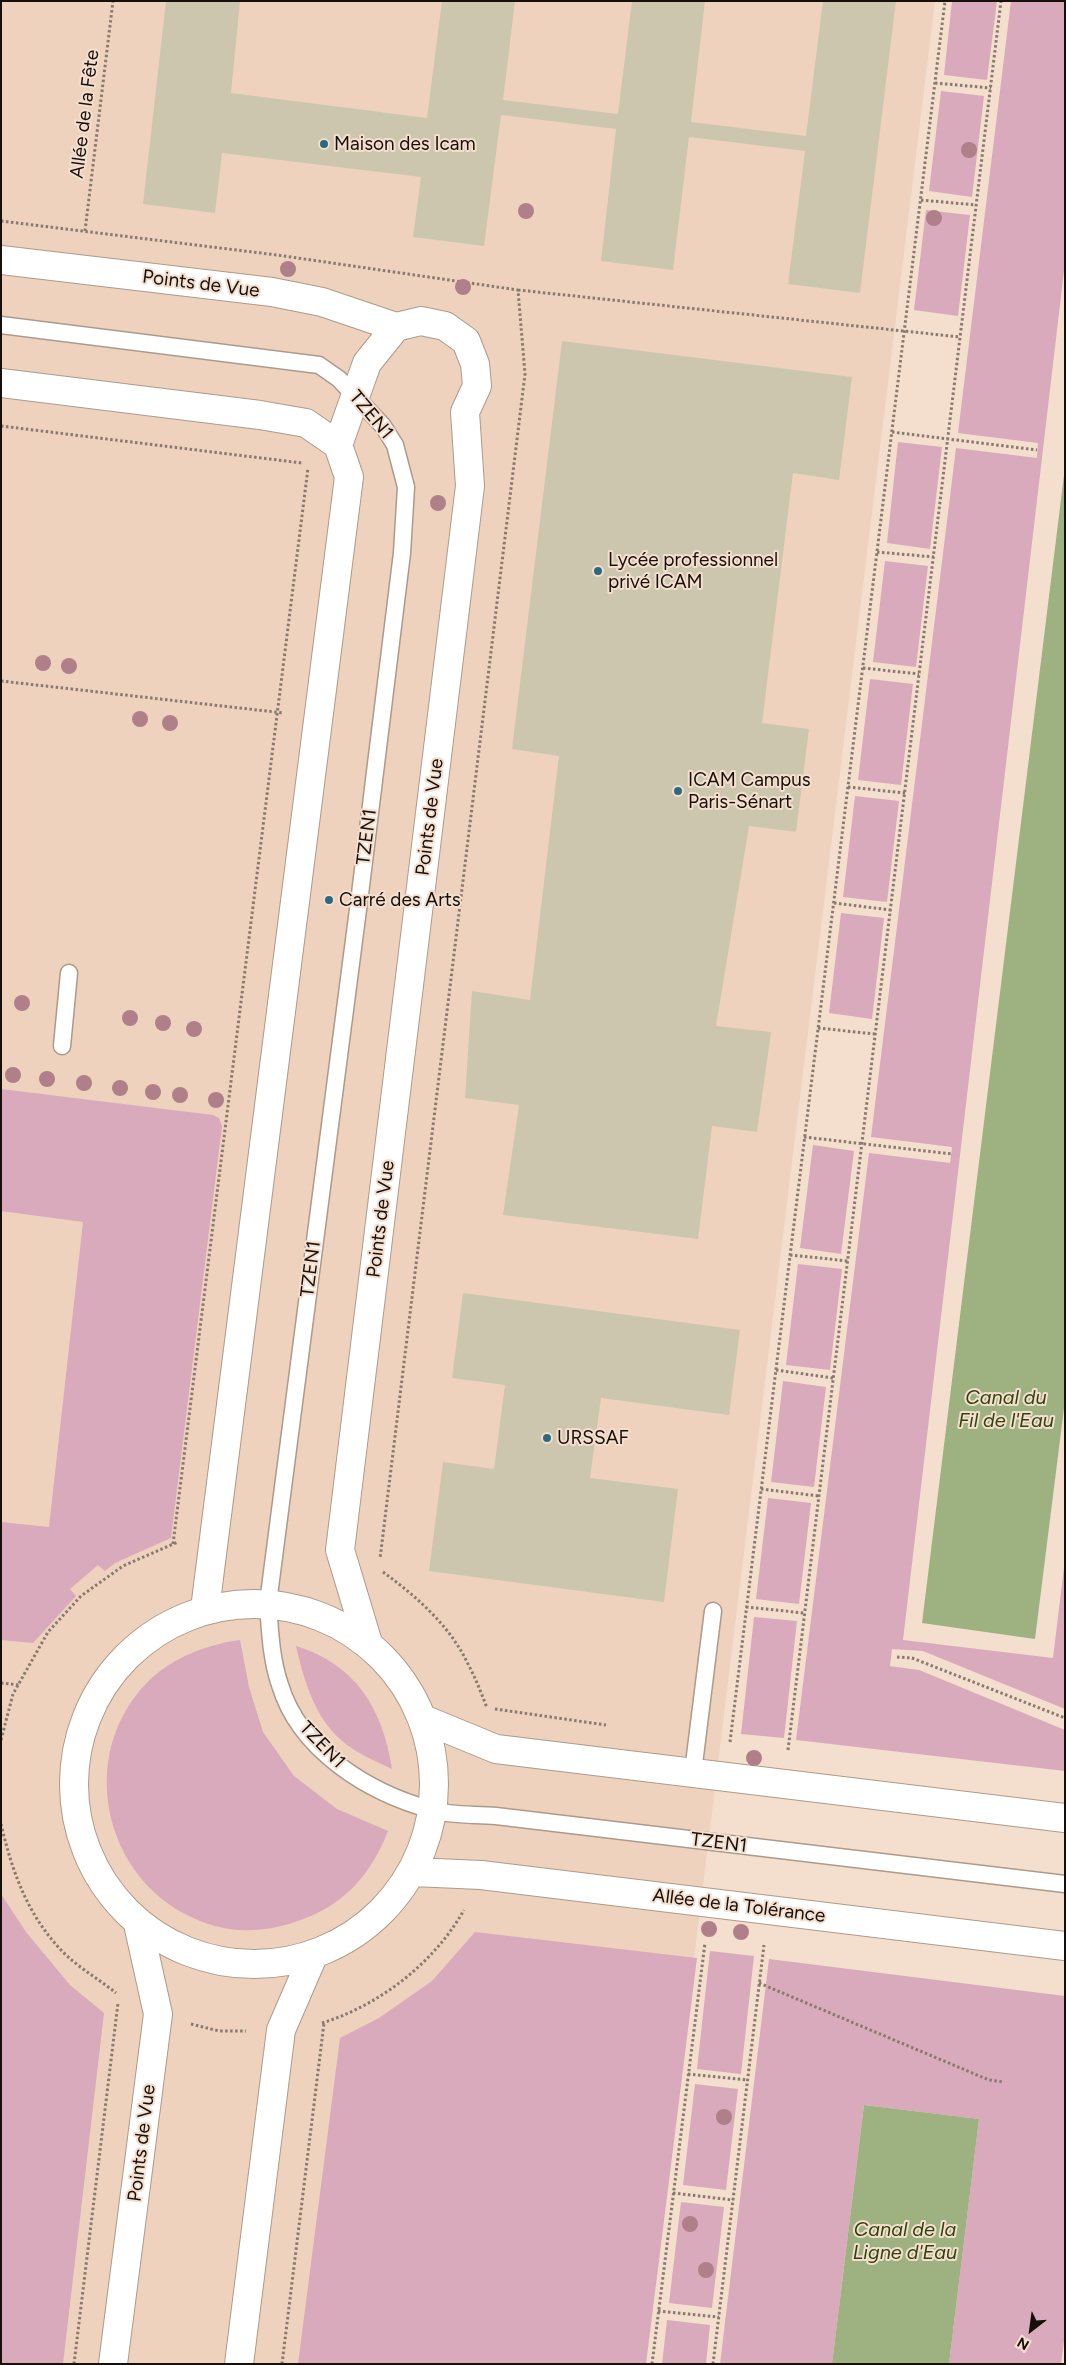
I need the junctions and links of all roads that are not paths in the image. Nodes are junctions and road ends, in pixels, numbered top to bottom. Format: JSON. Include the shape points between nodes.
{"nodes":[{"id":1,"x":1,"y":260,"type":"edge"},
{"id":2,"x":1,"y":325,"type":"edge"},
{"id":3,"x":396,"y":327,"type":"junction"},
{"id":4,"x":1,"y":383,"type":"edge"},
{"id":5,"x":355,"y":395,"type":"junction"},
{"id":6,"x":338,"y":445,"type":"junction"},
{"id":7,"x":69,"y":973,"type":"dead end"},
{"id":8,"x":62,"y":1046,"type":"dead end"},
{"id":9,"x":268,"y":1603,"type":"junction"},
{"id":10,"x":205,"y":1609,"type":"junction"},
{"id":11,"x":713,"y":1611,"type":"dead end"},
{"id":12,"x":368,"y":1643,"type":"junction"},
{"id":13,"x":423,"y":1719,"type":"junction"},
{"id":14,"x":693,"y":1772,"type":"junction"},
{"id":15,"x":434,"y":1811,"type":"junction"},
{"id":16,"x":1065,"y":1818,"type":"edge"},
{"id":17,"x":413,"y":1872,"type":"junction"},
{"id":18,"x":1065,"y":1884,"type":"edge"},
{"id":19,"x":138,"y":1924,"type":"junction"},
{"id":20,"x":1065,"y":1946,"type":"edge"},
{"id":21,"x":313,"y":1956,"type":"junction"},
{"id":22,"x":113,"y":2364,"type":"edge"},
{"id":23,"x":240,"y":2364,"type":"edge"}],
"edges":[{"from":1,"to":3,"type":"street","name":"Points de Vue","via":[[272,292],[322,302]]},
{"from":2,"to":5,"type":"lane","name":"TZEN1","via":[[319,365]]},
{"from":3,"to":5,"type":"street","via":[[367,363]]},
{"from":3,"to":12,"type":"street","name":"Points de Vue","via":[[421,321],[445,326],[466,341],[475,364],[477,386],[465,412],[470,486],[340,1550]]},
{"from":4,"to":6,"type":"street","via":[[306,423]]},
{"from":5,"to":6,"type":"street"},
{"from":5,"to":9,"type":"lane","name":"TZEN1","via":[[395,445],[406,487],[402,553]]},
{"from":6,"to":10,"type":"street","via":[[349,477]]},
{"from":7,"to":8,"type":"lane"},
{"from":9,"to":10,"type":"street"},
{"from":9,"to":12,"type":"street","via":[[321,1616]]},
{"from":9,"to":15,"type":"lane","name":"TZEN1","via":[[270,1641],[280,1686],[300,1726],[341,1768],[381,1792]]},
{"from":10,"to":19,"type":"street","via":[[154,1632],[112,1671],[84,1719],[72,1774],[78,1830],[101,1882]]},
{"from":11,"to":14,"type":"lane"},
{"from":12,"to":13,"type":"street","via":[[401,1677]]},
{"from":13,"to":14,"type":"street","via":[[496,1749]]},
{"from":13,"to":15,"type":"street","via":[[434,1764]]},
{"from":14,"to":16,"type":"street"},
{"from":15,"to":17,"type":"street","via":[[426,1842]]},
{"from":15,"to":18,"type":"lane","name":"TZEN1"},
{"from":17,"to":20,"type":"street","name":"Allée de la Tolérance","via":[[481,1875]]},
{"from":17,"to":21,"type":"street","via":[[380,1914],[353,1936]]},
{"from":19,"to":21,"type":"street","via":[[192,1955],[252,1966]]},
{"from":19,"to":22,"type":"street","name":"Points de Vue","via":[[158,2014]]},
{"from":21,"to":23,"type":"street","via":[[282,2030]]}]}
